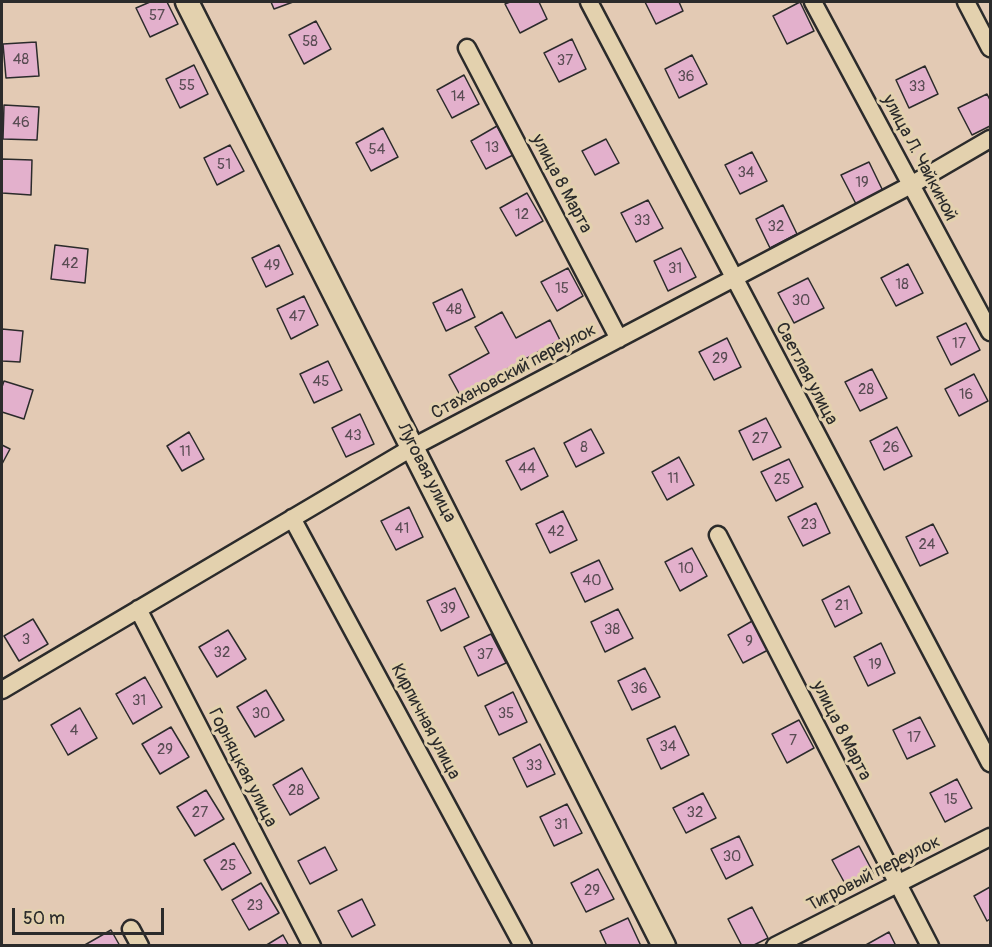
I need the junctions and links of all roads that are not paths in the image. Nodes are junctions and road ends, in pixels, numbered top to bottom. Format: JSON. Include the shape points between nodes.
{"nodes":[{"id":1,"x":187,"y":2,"type":"edge"},
{"id":2,"x":589,"y":2,"type":"edge"},
{"id":3,"x":813,"y":2,"type":"edge"},
{"id":4,"x":966,"y":2,"type":"edge"},
{"id":5,"x":468,"y":48,"type":"dead end"},
{"id":6,"x":990,"y":48,"type":"edge"},
{"id":7,"x":990,"y":140,"type":"edge"},
{"id":8,"x":911,"y":185,"type":"junction"},
{"id":9,"x":734,"y":278,"type":"junction"},
{"id":10,"x":990,"y":332,"type":"edge"},
{"id":11,"x":619,"y":339,"type":"junction"},
{"id":12,"x":413,"y":447,"type":"junction"},
{"id":13,"x":292,"y":518,"type":"junction"},
{"id":14,"x":718,"y":535,"type":"dead end"},
{"id":15,"x":138,"y":609,"type":"junction"},
{"id":16,"x":2,"y":690,"type":"edge"},
{"id":17,"x":990,"y":764,"type":"edge"},
{"id":18,"x":990,"y":837,"type":"edge"},
{"id":19,"x":898,"y":884,"type":"junction"},
{"id":20,"x":131,"y":929,"type":"dead end"},
{"id":21,"x":140,"y":945,"type":"edge"},
{"id":22,"x":312,"y":945,"type":"edge"},
{"id":23,"x":523,"y":945,"type":"edge"},
{"id":24,"x":664,"y":945,"type":"edge"},
{"id":25,"x":775,"y":945,"type":"edge"},
{"id":26,"x":930,"y":945,"type":"edge"}],
"edges":[{"from":1,"to":12,"type":"street","name":"Луговая улица"},
{"from":2,"to":9,"type":"street","name":"Светлая улица"},
{"from":3,"to":8,"type":"street","name":"улица Л. Чайкиной"},
{"from":4,"to":6,"type":"street"},
{"from":5,"to":11,"type":"street","name":"улица 8 Марта"},
{"from":7,"to":8,"type":"street","name":"Стахановский переулок"},
{"from":8,"to":9,"type":"street","name":"Стахановский переулок"},
{"from":8,"to":10,"type":"street","name":"улица Л. Чайкиной"},
{"from":9,"to":11,"type":"street","name":"Стахановский переулок"},
{"from":9,"to":17,"type":"street","name":"Светлая улица"},
{"from":11,"to":12,"type":"street","name":"Стахановский переулок"},
{"from":12,"to":13,"type":"street","name":"Стахановский переулок"},
{"from":12,"to":24,"type":"street","name":"Луговая улица"},
{"from":13,"to":15,"type":"street","name":"Стахановский переулок"},
{"from":13,"to":23,"type":"street","name":"Кирпичная улица"},
{"from":14,"to":19,"type":"street","name":"улица 8 Марта"},
{"from":15,"to":16,"type":"street","name":"Стахановский переулок"},
{"from":15,"to":22,"type":"street","name":"Горняцкая улица"},
{"from":18,"to":19,"type":"street","name":"Тигровый переулок"},
{"from":19,"to":25,"type":"street","name":"Тигровый переулок"},
{"from":19,"to":26,"type":"street","name":"улица 8 Марта"},
{"from":20,"to":21,"type":"street"}]}
